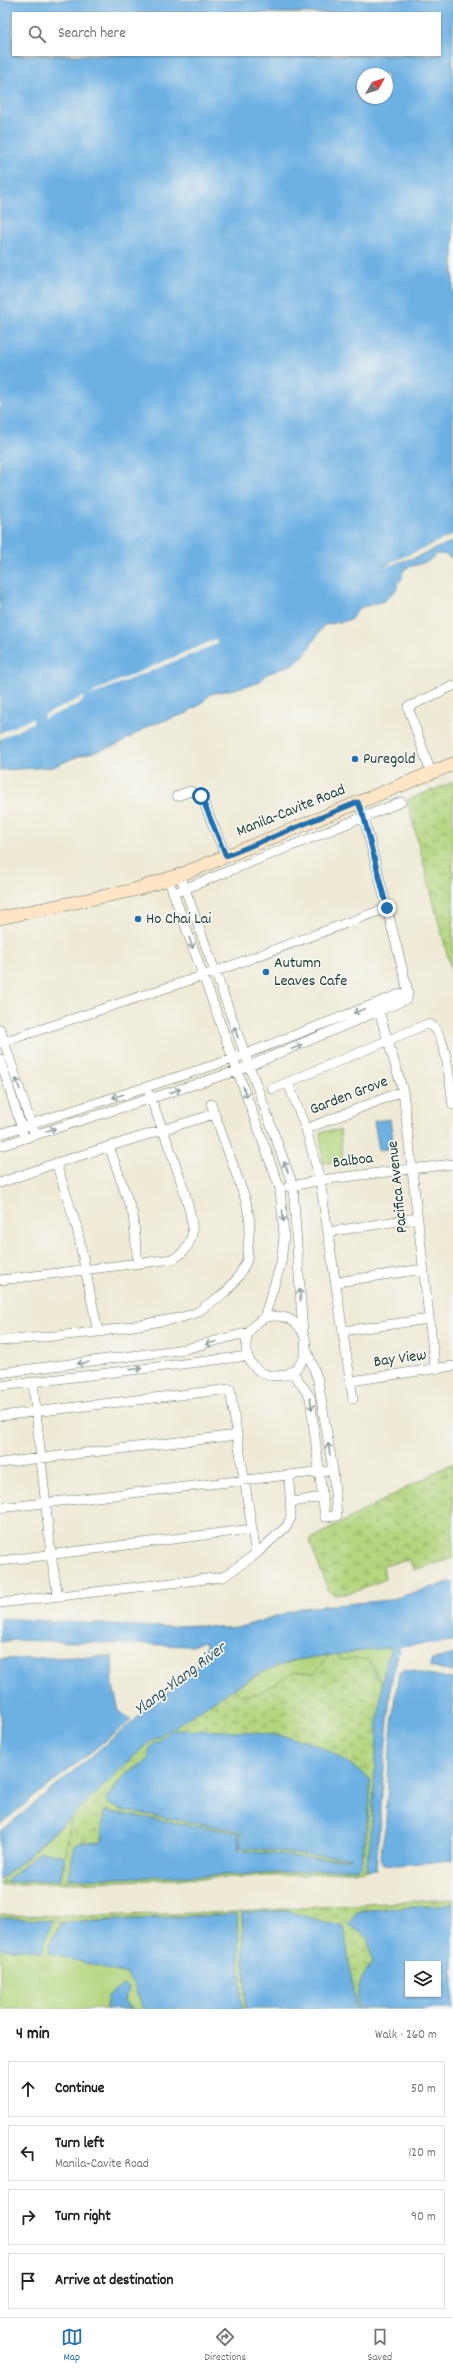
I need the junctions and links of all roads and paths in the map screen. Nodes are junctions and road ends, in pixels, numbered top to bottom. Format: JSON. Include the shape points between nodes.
{"nodes":[{"id":1,"x":453,"y":686,"type":"edge"},
{"id":2,"x":453,"y":764,"type":"edge"},
{"id":3,"x":431,"y":773,"type":"junction"},
{"id":4,"x":177,"y":796,"type":"dead end"},
{"id":5,"x":358,"y":802,"type":"junction"},
{"id":6,"x":401,"y":802,"type":"dead end"},
{"id":7,"x":364,"y":818,"type":"junction"},
{"id":8,"x":226,"y":856,"type":"junction"},
{"id":9,"x":174,"y":877,"type":"junction"},
{"id":10,"x":185,"y":889,"type":"junction"},
{"id":11,"x":174,"y":893,"type":"junction"},
{"id":12,"x":387,"y":908,"type":"junction"},
{"id":13,"x":0,"y":918,"type":"edge"},
{"id":14,"x":214,"y":972,"type":"junction"},
{"id":15,"x":203,"y":976,"type":"junction"},
{"id":16,"x":378,"y":1008,"type":"junction"},
{"id":17,"x":0,"y":1029,"type":"edge"},
{"id":18,"x":389,"y":1041,"type":"junction"},
{"id":19,"x":2,"y":1042,"type":"edge"},
{"id":20,"x":244,"y":1055,"type":"junction"},
{"id":21,"x":0,"y":1059,"type":"edge"},
{"id":22,"x":233,"y":1059,"type":"junction"},
{"id":23,"x":248,"y":1066,"type":"junction"},
{"id":24,"x":238,"y":1071,"type":"junction"},
{"id":25,"x":288,"y":1083,"type":"junction"},
{"id":26,"x":147,"y":1087,"type":"junction"},
{"id":27,"x":272,"y":1089,"type":"dead end"},
{"id":28,"x":403,"y":1092,"type":"junction"},
{"id":29,"x":151,"y":1098,"type":"junction"},
{"id":30,"x":211,"y":1104,"type":"dead end"},
{"id":31,"x":453,"y":1105,"type":"edge"},
{"id":32,"x":214,"y":1114,"type":"junction"},
{"id":33,"x":31,"y":1124,"type":"junction"},
{"id":34,"x":21,"y":1127,"type":"junction"},
{"id":35,"x":162,"y":1129,"type":"junction"},
{"id":36,"x":306,"y":1129,"type":"junction"},
{"id":37,"x":0,"y":1134,"type":"edge"},
{"id":38,"x":35,"y":1135,"type":"junction"},
{"id":39,"x":25,"y":1138,"type":"junction"},
{"id":40,"x":0,"y":1146,"type":"edge"},
{"id":41,"x":109,"y":1146,"type":"junction"},
{"id":42,"x":56,"y":1163,"type":"junction"},
{"id":43,"x":453,"y":1164,"type":"edge"},
{"id":44,"x":412,"y":1169,"type":"junction"},
{"id":45,"x":320,"y":1180,"type":"junction"},
{"id":46,"x":0,"y":1183,"type":"edge"},
{"id":47,"x":293,"y":1186,"type":"junction"},
{"id":48,"x":280,"y":1189,"type":"junction"},
{"id":49,"x":417,"y":1218,"type":"junction"},
{"id":50,"x":328,"y":1232,"type":"junction"},
{"id":51,"x":138,"y":1264,"type":"junction"},
{"id":52,"x":423,"y":1269,"type":"junction"},
{"id":53,"x":85,"y":1271,"type":"junction"},
{"id":54,"x":0,"y":1280,"type":"edge"},
{"id":55,"x":337,"y":1282,"type":"junction"},
{"id":56,"x":264,"y":1318,"type":"junction"},
{"id":57,"x":429,"y":1319,"type":"junction"},
{"id":58,"x":343,"y":1331,"type":"junction"},
{"id":59,"x":98,"y":1332,"type":"junction"},
{"id":60,"x":249,"y":1332,"type":"junction"},
{"id":61,"x":303,"y":1334,"type":"junction"},
{"id":62,"x":0,"y":1341,"type":"edge"},
{"id":63,"x":306,"y":1345,"type":"junction"},
{"id":64,"x":248,"y":1356,"type":"junction"},
{"id":65,"x":103,"y":1361,"type":"junction"},
{"id":66,"x":453,"y":1366,"type":"edge"},
{"id":67,"x":435,"y":1369,"type":"junction"},
{"id":68,"x":292,"y":1371,"type":"junction"},
{"id":69,"x":104,"y":1372,"type":"junction"},
{"id":70,"x":0,"y":1373,"type":"edge"},
{"id":71,"x":351,"y":1381,"type":"junction"},
{"id":72,"x":33,"y":1382,"type":"junction"},
{"id":73,"x":0,"y":1386,"type":"edge"},
{"id":74,"x":353,"y":1399,"type":"dead end"},
{"id":75,"x":36,"y":1412,"type":"junction"},
{"id":76,"x":0,"y":1416,"type":"edge"},
{"id":77,"x":237,"y":1435,"type":"junction"},
{"id":78,"x":41,"y":1459,"type":"junction"},
{"id":79,"x":0,"y":1463,"type":"edge"},
{"id":80,"x":333,"y":1470,"type":"junction"},
{"id":81,"x":320,"y":1471,"type":"junction"},
{"id":82,"x":289,"y":1475,"type":"junction"},
{"id":83,"x":244,"y":1480,"type":"junction"},
{"id":84,"x":322,"y":1497,"type":"junction"},
{"id":85,"x":292,"y":1502,"type":"junction"},
{"id":86,"x":46,"y":1503,"type":"junction"},
{"id":87,"x":0,"y":1508,"type":"edge"},
{"id":88,"x":252,"y":1529,"type":"junction"},
{"id":89,"x":256,"y":1554,"type":"junction"},
{"id":90,"x":51,"y":1555,"type":"junction"},
{"id":91,"x":0,"y":1560,"type":"edge"},
{"id":92,"x":58,"y":1596,"type":"junction"},
{"id":93,"x":0,"y":1603,"type":"edge"}],
"edges":[{"from":1,"to":3,"type":"street","via":[[408,707]]},
{"from":2,"to":3,"type":"main road","name":"Manila-Cavite Road"},
{"from":3,"to":5,"type":"main road","name":"Manila-Cavite Road"},
{"from":4,"to":8,"type":"street","via":[[190,791],[201,796]]},
{"from":5,"to":7,"type":"street"},
{"from":5,"to":8,"type":"main road","name":"Manila-Cavite Road"},
{"from":6,"to":7,"type":"street"},
{"from":7,"to":10,"type":"street"},
{"from":7,"to":12,"type":"street"},
{"from":8,"to":9,"type":"main road","name":"Manila-Cavite Road"},
{"from":9,"to":10,"type":"street"},
{"from":9,"to":11,"type":"street"},
{"from":9,"to":13,"type":"main road","name":"Manila-Cavite Road","via":[[134,890]]},
{"from":10,"to":11,"type":"street"},
{"from":10,"to":14,"type":"street"},
{"from":11,"to":15,"type":"street","one_way":true},
{"from":12,"to":14,"type":"street"},
{"from":12,"to":16,"type":"street","via":[[408,990]]},
{"from":14,"to":15,"type":"street"},
{"from":20,"to":14,"type":"street","one_way":true},
{"from":15,"to":19,"type":"street"},
{"from":15,"to":22,"type":"street"},
{"from":16,"to":18,"type":"street","name":"Pacifica Avenue"},
{"from":16,"to":20,"type":"street","one_way":true},
{"from":23,"to":16,"type":"street","one_way":true},
{"from":17,"to":19,"type":"street"},
{"from":18,"to":25,"type":"street"},
{"from":18,"to":28,"type":"street","name":"Pacifica Avenue"},
{"from":18,"to":31,"type":"street","via":[[423,1025],[435,1027],[442,1039]]},
{"from":33,"to":19,"type":"street","one_way":true},
{"from":20,"to":22,"type":"street"},
{"from":20,"to":23,"type":"street"},
{"from":21,"to":34,"type":"street"},
{"from":22,"to":24,"type":"street"},
{"from":22,"to":26,"type":"street"},
{"from":23,"to":24,"type":"street"},
{"from":47,"to":23,"type":"street","one_way":true},
{"from":29,"to":24,"type":"street","one_way":true},
{"from":24,"to":48,"type":"street","one_way":true},
{"from":25,"to":27,"type":"street"},
{"from":25,"to":36,"type":"street"},
{"from":26,"to":29,"type":"street"},
{"from":26,"to":33,"type":"street","one_way":true},
{"from":28,"to":36,"type":"street","name":"Garden Grove"},
{"from":28,"to":44,"type":"street","name":"Pacifica Avenue"},
{"from":29,"to":35,"type":"street"},
{"from":38,"to":29,"type":"street","one_way":true},
{"from":30,"to":32,"type":"street"},
{"from":32,"to":35,"type":"street"},
{"from":32,"to":59,"type":"street","via":[[246,1201],[250,1222],[247,1260],[239,1276],[226,1292],[196,1313]]},
{"from":33,"to":34,"type":"street"},
{"from":33,"to":38,"type":"street"},
{"from":34,"to":37,"type":"street"},
{"from":34,"to":39,"type":"street"},
{"from":35,"to":41,"type":"street"},
{"from":35,"to":51,"type":"street","via":[[189,1209],[193,1232],[186,1250],[173,1259]]},
{"from":36,"to":45,"type":"street"},
{"from":38,"to":39,"type":"street"},
{"from":39,"to":40,"type":"street"},
{"from":41,"to":42,"type":"street"},
{"from":41,"to":51,"type":"street","via":[[133,1215]]},
{"from":42,"to":46,"type":"street"},
{"from":42,"to":53,"type":"street","via":[[77,1228]]},
{"from":43,"to":44,"type":"street","name":"Balboa"},
{"from":44,"to":45,"type":"street","name":"Balboa"},
{"from":44,"to":49,"type":"street","name":"Pacifica Avenue"},
{"from":45,"to":47,"type":"street","name":"Balboa"},
{"from":45,"to":50,"type":"street"},
{"from":47,"to":48,"type":"street","name":"Balboa"},
{"from":61,"to":47,"type":"street","one_way":true},
{"from":48,"to":56,"type":"street","one_way":true,"via":[[284,1236],[282,1263]]},
{"from":49,"to":50,"type":"street"},
{"from":49,"to":52,"type":"street","name":"Pacifica Avenue"},
{"from":50,"to":55,"type":"street"},
{"from":51,"to":53,"type":"street"},
{"from":52,"to":55,"type":"street"},
{"from":52,"to":57,"type":"street","name":"Pacifica Avenue"},
{"from":53,"to":54,"type":"street"},
{"from":53,"to":59,"type":"street"},
{"from":55,"to":58,"type":"street"},
{"from":56,"to":60,"type":"street","via":[[252,1326]]},
{"from":56,"to":61,"type":"street","via":[[282,1316],[298,1326]]},
{"from":57,"to":58,"type":"street"},
{"from":57,"to":67,"type":"street","name":"Pacifica Avenue"},
{"from":58,"to":71,"type":"street"},
{"from":59,"to":62,"type":"street"},
{"from":60,"to":64,"type":"street","via":[[246,1344]]},
{"from":60,"to":65,"type":"street","one_way":true,"via":[[185,1350]]},
{"from":61,"to":63,"type":"street"},
{"from":63,"to":68,"type":"street","via":[[304,1355]]},
{"from":80,"to":63,"type":"street","one_way":true,"via":[[318,1380]]},
{"from":64,"to":68,"type":"street","via":[[255,1367],[266,1374],[284,1374]]},
{"from":69,"to":64,"type":"street","one_way":true},
{"from":65,"to":69,"type":"street"},
{"from":65,"to":70,"type":"street","one_way":true},
{"from":66,"to":67,"type":"street","name":"Bay View"},
{"from":67,"to":71,"type":"street","name":"Bay View"},
{"from":68,"to":81,"type":"street","one_way":true,"via":[[310,1397]]},
{"from":69,"to":72,"type":"street"},
{"from":71,"to":74,"type":"street"},
{"from":72,"to":73,"type":"street"},
{"from":72,"to":75,"type":"street"},
{"from":75,"to":76,"type":"street"},
{"from":75,"to":77,"type":"street","via":[[230,1389]]},
{"from":75,"to":78,"type":"street"},
{"from":77,"to":78,"type":"street"},
{"from":77,"to":83,"type":"street"},
{"from":78,"to":79,"type":"street"},
{"from":78,"to":86,"type":"street"},
{"from":80,"to":81,"type":"street"},
{"from":80,"to":84,"type":"street","via":[[338,1516],[325,1517]]},
{"from":81,"to":82,"type":"street"},
{"from":81,"to":84,"type":"street"},
{"from":82,"to":83,"type":"street"},
{"from":82,"to":85,"type":"street"},
{"from":83,"to":86,"type":"street"},
{"from":83,"to":88,"type":"street"},
{"from":84,"to":85,"type":"street"},
{"from":85,"to":89,"type":"street","via":[[291,1517],[287,1526]]},
{"from":86,"to":87,"type":"street"},
{"from":86,"to":90,"type":"street"},
{"from":88,"to":89,"type":"street"},
{"from":88,"to":90,"type":"street"},
{"from":89,"to":92,"type":"street","via":[[223,1577]]},
{"from":90,"to":91,"type":"street"},
{"from":90,"to":92,"type":"street"},
{"from":92,"to":93,"type":"street"}]}
